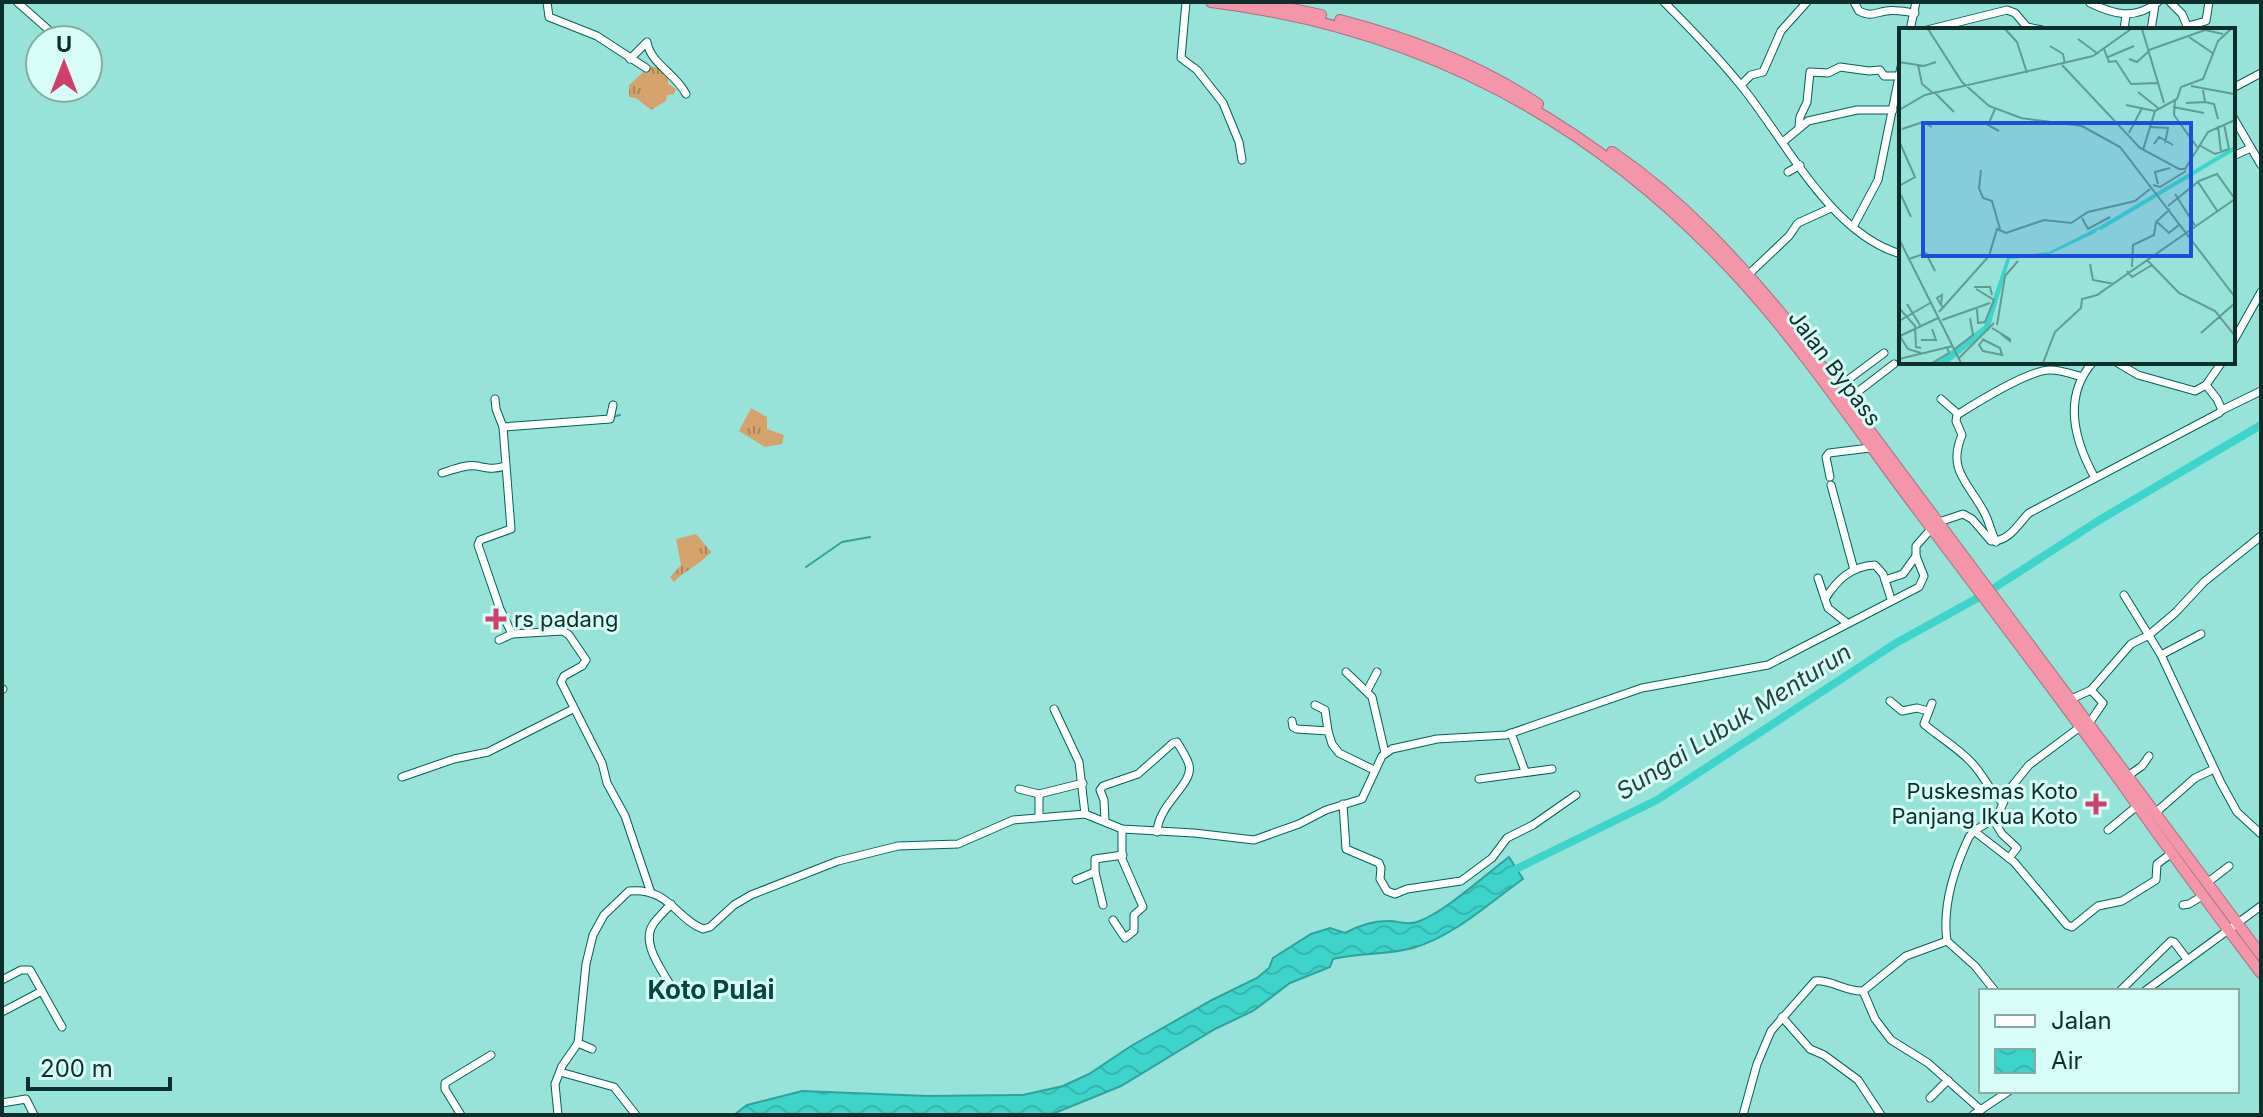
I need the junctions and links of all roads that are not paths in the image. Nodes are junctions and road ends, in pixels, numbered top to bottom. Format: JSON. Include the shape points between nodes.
{"nodes":[{"id":1,"x":17,"y":2,"type":"edge"},
{"id":2,"x":547,"y":2,"type":"edge"},
{"id":3,"x":1186,"y":2,"type":"edge"},
{"id":4,"x":1211,"y":2,"type":"edge"},
{"id":5,"x":1260,"y":2,"type":"edge"},
{"id":6,"x":1664,"y":2,"type":"edge"},
{"id":7,"x":1807,"y":2,"type":"edge"},
{"id":8,"x":1854,"y":2,"type":"edge"},
{"id":9,"x":1916,"y":2,"type":"edge"},
{"id":10,"x":2170,"y":2,"type":"edge"},
{"id":11,"x":2209,"y":2,"type":"edge"},
{"id":12,"x":2090,"y":3,"type":"edge"},
{"id":13,"x":2157,"y":3,"type":"edge"},
{"id":14,"x":1891,"y":6,"type":"edge"},
{"id":15,"x":1915,"y":13,"type":"junction"},
{"id":16,"x":2126,"y":15,"type":"junction"},
{"id":17,"x":42,"y":24,"type":"edge"},
{"id":18,"x":1911,"y":28,"type":"edge"},
{"id":19,"x":1935,"y":28,"type":"edge"},
{"id":20,"x":2032,"y":28,"type":"edge"},
{"id":21,"x":2124,"y":28,"type":"edge"},
{"id":22,"x":2151,"y":28,"type":"edge"},
{"id":23,"x":2188,"y":28,"type":"edge"},
{"id":24,"x":630,"y":59,"type":"junction"},
{"id":25,"x":646,"y":68,"type":"dead end"},
{"id":26,"x":2261,"y":73,"type":"edge"},
{"id":27,"x":1899,"y":76,"type":"edge"},
{"id":28,"x":1741,"y":85,"type":"junction"},
{"id":29,"x":2235,"y":87,"type":"edge"},
{"id":30,"x":686,"y":94,"type":"dead end"},
{"id":31,"x":1896,"y":114,"type":"edge"},
{"id":32,"x":2235,"y":120,"type":"edge"},
{"id":33,"x":1799,"y":126,"type":"junction"},
{"id":34,"x":1784,"y":141,"type":"junction"},
{"id":35,"x":2251,"y":148,"type":"junction"},
{"id":36,"x":2235,"y":155,"type":"edge"},
{"id":37,"x":1242,"y":160,"type":"dead end"},
{"id":38,"x":1800,"y":165,"type":"junction"},
{"id":39,"x":2261,"y":165,"type":"edge"},
{"id":40,"x":1788,"y":172,"type":"dead end"},
{"id":41,"x":1831,"y":208,"type":"junction"},
{"id":42,"x":1853,"y":227,"type":"junction"},
{"id":43,"x":1899,"y":253,"type":"edge"},
{"id":44,"x":1749,"y":274,"type":"junction"},
{"id":45,"x":2261,"y":292,"type":"edge"},
{"id":46,"x":1792,"y":334,"type":"junction"},
{"id":47,"x":2235,"y":338,"type":"edge"},
{"id":48,"x":1884,"y":353,"type":"dead end"},
{"id":49,"x":1894,"y":364,"type":"dead end"},
{"id":50,"x":2092,"y":364,"type":"edge"},
{"id":51,"x":2119,"y":364,"type":"edge"},
{"id":52,"x":2221,"y":364,"type":"edge"},
{"id":53,"x":2082,"y":377,"type":"junction"},
{"id":54,"x":2206,"y":385,"type":"junction"},
{"id":55,"x":1837,"y":388,"type":"junction"},
{"id":56,"x":2261,"y":391,"type":"edge"},
{"id":57,"x":495,"y":399,"type":"dead end"},
{"id":58,"x":1941,"y":399,"type":"dead end"},
{"id":59,"x":1847,"y":400,"type":"junction"},
{"id":60,"x":613,"y":405,"type":"dead end"},
{"id":61,"x":2222,"y":410,"type":"junction"},
{"id":62,"x":1958,"y":414,"type":"junction"},
{"id":63,"x":503,"y":427,"type":"junction"},
{"id":64,"x":1870,"y":448,"type":"junction"},
{"id":65,"x":505,"y":466,"type":"junction"},
{"id":66,"x":442,"y":473,"type":"dead end"},
{"id":67,"x":2095,"y":478,"type":"junction"},
{"id":68,"x":1935,"y":525,"type":"junction"},
{"id":69,"x":2261,"y":536,"type":"edge"},
{"id":70,"x":1996,"y":542,"type":"junction"},
{"id":71,"x":1916,"y":556,"type":"junction"},
{"id":72,"x":1854,"y":570,"type":"junction"},
{"id":73,"x":1818,"y":578,"type":"dead end"},
{"id":74,"x":1885,"y":580,"type":"junction"},
{"id":75,"x":2124,"y":595,"type":"dead end"},
{"id":76,"x":1825,"y":599,"type":"junction"},
{"id":77,"x":1891,"y":599,"type":"junction"},
{"id":78,"x":1847,"y":623,"type":"junction"},
{"id":79,"x":2015,"y":631,"type":"junction"},
{"id":80,"x":512,"y":634,"type":"junction"},
{"id":81,"x":2201,"y":634,"type":"dead end"},
{"id":82,"x":2149,"y":635,"type":"junction"},
{"id":83,"x":499,"y":640,"type":"dead end"},
{"id":84,"x":2161,"y":655,"type":"junction"},
{"id":85,"x":1346,"y":672,"type":"dead end"},
{"id":86,"x":1377,"y":672,"type":"dead end"},
{"id":87,"x":2091,"y":690,"type":"junction"},
{"id":88,"x":1367,"y":691,"type":"junction"},
{"id":89,"x":2069,"y":700,"type":"junction"},
{"id":90,"x":1890,"y":701,"type":"dead end"},
{"id":91,"x":1932,"y":703,"type":"dead end"},
{"id":92,"x":1315,"y":705,"type":"dead end"},
{"id":93,"x":573,"y":709,"type":"junction"},
{"id":94,"x":1054,"y":709,"type":"dead end"},
{"id":95,"x":1928,"y":711,"type":"junction"},
{"id":96,"x":1292,"y":721,"type":"dead end"},
{"id":97,"x":2084,"y":726,"type":"junction"},
{"id":98,"x":1328,"y":731,"type":"junction"},
{"id":99,"x":1511,"y":733,"type":"junction"},
{"id":100,"x":1385,"y":753,"type":"junction"},
{"id":101,"x":2149,"y":756,"type":"dead end"},
{"id":102,"x":1552,"y":769,"type":"dead end"},
{"id":103,"x":2214,"y":769,"type":"junction"},
{"id":104,"x":1374,"y":770,"type":"junction"},
{"id":105,"x":1525,"y":771,"type":"junction"},
{"id":106,"x":402,"y":777,"type":"dead end"},
{"id":107,"x":1479,"y":779,"type":"dead end"},
{"id":108,"x":2123,"y":779,"type":"junction"},
{"id":109,"x":1083,"y":783,"type":"junction"},
{"id":110,"x":1019,"y":789,"type":"dead end"},
{"id":111,"x":1039,"y":794,"type":"junction"},
{"id":112,"x":1576,"y":795,"type":"dead end"},
{"id":113,"x":2003,"y":803,"type":"junction"},
{"id":114,"x":1343,"y":804,"type":"junction"},
{"id":115,"x":2137,"y":806,"type":"junction"},
{"id":116,"x":1085,"y":814,"type":"junction"},
{"id":117,"x":2154,"y":814,"type":"junction"},
{"id":118,"x":1039,"y":817,"type":"junction"},
{"id":119,"x":1105,"y":821,"type":"junction"},
{"id":120,"x":1994,"y":821,"type":"junction"},
{"id":121,"x":1122,"y":829,"type":"junction"},
{"id":122,"x":2108,"y":830,"type":"dead end"},
{"id":123,"x":1974,"y":831,"type":"junction"},
{"id":124,"x":1157,"y":832,"type":"junction"},
{"id":125,"x":2261,"y":834,"type":"edge"},
{"id":126,"x":2172,"y":853,"type":"junction"},
{"id":127,"x":1123,"y":855,"type":"junction"},
{"id":128,"x":2009,"y":858,"type":"junction"},
{"id":129,"x":2229,"y":866,"type":"dead end"},
{"id":130,"x":1095,"y":872,"type":"junction"},
{"id":131,"x":1076,"y":880,"type":"dead end"},
{"id":132,"x":2207,"y":883,"type":"junction"},
{"id":133,"x":651,"y":893,"type":"junction"},
{"id":134,"x":2204,"y":895,"type":"junction"},
{"id":135,"x":671,"y":904,"type":"junction"},
{"id":136,"x":1103,"y":905,"type":"dead end"},
{"id":137,"x":2183,"y":905,"type":"dead end"},
{"id":138,"x":2261,"y":906,"type":"edge"},
{"id":139,"x":1113,"y":920,"type":"dead end"},
{"id":140,"x":2233,"y":926,"type":"junction"},
{"id":141,"x":1947,"y":941,"type":"junction"},
{"id":142,"x":2261,"y":955,"type":"edge"},
{"id":143,"x":2187,"y":959,"type":"junction"},
{"id":144,"x":2261,"y":973,"type":"edge"},
{"id":145,"x":2,"y":980,"type":"edge"},
{"id":146,"x":672,"y":988,"type":"dead end"},
{"id":147,"x":1993,"y":989,"type":"edge"},
{"id":148,"x":2122,"y":989,"type":"edge"},
{"id":149,"x":2148,"y":989,"type":"edge"},
{"id":150,"x":42,"y":991,"type":"junction"},
{"id":151,"x":1863,"y":991,"type":"junction"},
{"id":152,"x":2,"y":1012,"type":"edge"},
{"id":153,"x":1782,"y":1017,"type":"junction"},
{"id":154,"x":62,"y":1027,"type":"dead end"},
{"id":155,"x":578,"y":1043,"type":"junction"},
{"id":156,"x":592,"y":1049,"type":"dead end"},
{"id":157,"x":491,"y":1055,"type":"dead end"},
{"id":158,"x":560,"y":1072,"type":"junction"},
{"id":159,"x":1948,"y":1080,"type":"junction"},
{"id":160,"x":1992,"y":1093,"type":"edge"},
{"id":161,"x":2006,"y":1093,"type":"edge"},
{"id":162,"x":1930,"y":1098,"type":"dead end"},
{"id":163,"x":1996,"y":1100,"type":"junction"},
{"id":164,"x":2,"y":1103,"type":"edge"},
{"id":165,"x":1977,"y":1113,"type":"edge"},
{"id":166,"x":34,"y":1115,"type":"edge"},
{"id":167,"x":461,"y":1115,"type":"edge"},
{"id":168,"x":558,"y":1115,"type":"edge"},
{"id":169,"x":636,"y":1115,"type":"edge"},
{"id":170,"x":1743,"y":1115,"type":"edge"},
{"id":171,"x":1881,"y":1115,"type":"edge"}],
"edges":[{"from":1,"to":17,"type":"street"},
{"from":2,"to":24,"type":"street","via":[[549,17],[597,36]]},
{"from":3,"to":37,"type":"street","via":[[1181,58],[1223,103]]},
{"from":4,"to":46,"type":"highway","name":"Jalan Bypass","via":[[1305,18],[1396,45],[1538,111],[1608,156],[1665,204]]},
{"from":5,"to":44,"type":"highway","name":"Jalan Bypass","via":[[1381,32],[1521,93],[1646,176]]},
{"from":6,"to":28,"type":"street"},
{"from":7,"to":28,"type":"street","via":[[1781,31],[1763,72]]},
{"from":8,"to":14,"type":"street","via":[[1859,11],[1875,16]]},
{"from":9,"to":15,"type":"street"},
{"from":10,"to":23,"type":"street"},
{"from":11,"to":23,"type":"street","via":[[2206,21]]},
{"from":12,"to":16,"type":"street"},
{"from":13,"to":16,"type":"street"},
{"from":13,"to":22,"type":"street"},
{"from":14,"to":15,"type":"street"},
{"from":15,"to":18,"type":"street"},
{"from":16,"to":21,"type":"street"},
{"from":19,"to":20,"type":"street","via":[[2010,10]]},
{"from":24,"to":25,"type":"street"},
{"from":24,"to":30,"type":"street","via":[[647,42],[649,52]]},
{"from":26,"to":29,"type":"street"},
{"from":27,"to":31,"type":"street"},
{"from":27,"to":33,"type":"street","via":[[1843,67],[1810,72]]},
{"from":28,"to":34,"type":"street"},
{"from":31,"to":33,"type":"street","via":[[1857,110]]},
{"from":31,"to":42,"type":"street","via":[[1878,180]]},
{"from":32,"to":35,"type":"street"},
{"from":33,"to":34,"type":"street"},
{"from":34,"to":38,"type":"street"},
{"from":35,"to":36,"type":"street"},
{"from":35,"to":39,"type":"street"},
{"from":38,"to":40,"type":"street"},
{"from":38,"to":41,"type":"street"},
{"from":41,"to":42,"type":"street"},
{"from":41,"to":44,"type":"street","via":[[1798,223]]},
{"from":42,"to":43,"type":"street"},
{"from":44,"to":46,"type":"highway","name":"Jalan Bypass"},
{"from":45,"to":47,"type":"street"},
{"from":46,"to":55,"type":"highway","name":"Jalan Bypass"},
{"from":46,"to":64,"type":"highway","name":"Jalan Bypass"},
{"from":48,"to":55,"type":"street"},
{"from":49,"to":59,"type":"street"},
{"from":50,"to":53,"type":"street"},
{"from":51,"to":54,"type":"street","via":[[2189,391]]},
{"from":52,"to":54,"type":"street"},
{"from":53,"to":62,"type":"street","via":[[2041,371]]},
{"from":53,"to":67,"type":"street","via":[[2074,406],[2075,431]]},
{"from":54,"to":61,"type":"street"},
{"from":55,"to":59,"type":"highway","name":"Jalan Bypass"},
{"from":56,"to":61,"type":"street"},
{"from":57,"to":63,"type":"street"},
{"from":58,"to":62,"type":"street"},
{"from":59,"to":68,"type":"highway","name":"Jalan Bypass"},
{"from":60,"to":63,"type":"street","via":[[611,417]]},
{"from":61,"to":67,"type":"street"},
{"from":62,"to":70,"type":"street","via":[[1962,435],[1957,469]]},
{"from":63,"to":65,"type":"street"},
{"from":64,"to":68,"type":"highway","name":"Jalan Bypass"},
{"from":64,"to":72,"type":"street","via":[[1826,457]]},
{"from":65,"to":66,"type":"street"},
{"from":65,"to":80,"type":"street","via":[[511,529],[478,543]]},
{"from":67,"to":70,"type":"street","via":[[2029,513]]},
{"from":68,"to":70,"type":"street","via":[[1967,515]]},
{"from":68,"to":71,"type":"street","via":[[1916,546]]},
{"from":68,"to":79,"type":"highway","name":"Jalan Bypass"},
{"from":69,"to":82,"type":"street"},
{"from":71,"to":74,"type":"street","via":[[1907,572]]},
{"from":71,"to":77,"type":"street","via":[[1924,571],[1922,583]]},
{"from":72,"to":74,"type":"street","via":[[1875,565]]},
{"from":72,"to":76,"type":"street","via":[[1836,581]]},
{"from":73,"to":76,"type":"street"},
{"from":74,"to":77,"type":"street"},
{"from":75,"to":82,"type":"street"},
{"from":76,"to":78,"type":"street","via":[[1830,611]]},
{"from":77,"to":78,"type":"street"},
{"from":78,"to":99,"type":"street","via":[[1768,665],[1642,688]]},
{"from":79,"to":89,"type":"highway","name":"Jalan Bypass"},
{"from":79,"to":97,"type":"highway","name":"Jalan Bypass"},
{"from":80,"to":83,"type":"street"},
{"from":80,"to":93,"type":"street","via":[[569,635],[586,660],[561,680]]},
{"from":81,"to":84,"type":"street"},
{"from":82,"to":84,"type":"street"},
{"from":82,"to":87,"type":"street","via":[[2131,644]]},
{"from":84,"to":103,"type":"street"},
{"from":85,"to":88,"type":"street"},
{"from":86,"to":88,"type":"street"},
{"from":87,"to":89,"type":"street"},
{"from":87,"to":97,"type":"street","via":[[2103,703]]},
{"from":88,"to":100,"type":"street","via":[[1376,707]]},
{"from":89,"to":97,"type":"highway","name":"Jalan Bypass"},
{"from":90,"to":95,"type":"street","via":[[1902,711]]},
{"from":91,"to":95,"type":"street"},
{"from":92,"to":98,"type":"street","via":[[1326,711]]},
{"from":93,"to":106,"type":"street","via":[[488,752]]},
{"from":93,"to":133,"type":"street","via":[[625,816]]},
{"from":94,"to":109,"type":"street","via":[[1075,749]]},
{"from":95,"to":113,"type":"street","via":[[1925,726],[1969,759]]},
{"from":96,"to":98,"type":"street","via":[[1297,729]]},
{"from":97,"to":108,"type":"highway","name":"Jalan Bypass"},
{"from":97,"to":113,"type":"street","via":[[2029,765]]},
{"from":98,"to":104,"type":"street","via":[[1339,753]]},
{"from":99,"to":100,"type":"street","via":[[1423,741]]},
{"from":99,"to":105,"type":"street"},
{"from":100,"to":104,"type":"street"},
{"from":101,"to":108,"type":"street"},
{"from":102,"to":105,"type":"street"},
{"from":103,"to":117,"type":"street","via":[[2195,778]]},
{"from":103,"to":125,"type":"street","via":[[2237,812]]},
{"from":104,"to":114,"type":"street","via":[[1364,797]]},
{"from":105,"to":107,"type":"street"},
{"from":108,"to":115,"type":"highway","name":"Jalan Bypass"},
{"from":108,"to":117,"type":"highway","name":"Jalan Bypass"},
{"from":109,"to":111,"type":"street"},
{"from":109,"to":116,"type":"street"},
{"from":110,"to":111,"type":"street"},
{"from":111,"to":118,"type":"street"},
{"from":112,"to":114,"type":"street","via":[[1507,838],[1492,858],[1461,881],[1395,894],[1380,879],[1379,863],[1346,849]]},
{"from":113,"to":120,"type":"street"},
{"from":114,"to":124,"type":"street","via":[[1254,840]]},
{"from":115,"to":122,"type":"street"},
{"from":115,"to":126,"type":"highway","name":"Jalan Bypass"},
{"from":116,"to":118,"type":"street"},
{"from":116,"to":119,"type":"street"},
{"from":117,"to":132,"type":"highway","name":"Jalan Bypass"},
{"from":118,"to":135,"type":"street","via":[[1001,824],[958,844],[898,846],[838,861],[751,895],[706,929]]},
{"from":119,"to":121,"type":"street"},
{"from":119,"to":124,"type":"street","via":[[1103,786],[1138,774],[1177,742],[1189,774],[1160,813]]},
{"from":120,"to":123,"type":"street"},
{"from":120,"to":128,"type":"street","via":[[2017,848]]},
{"from":121,"to":124,"type":"street"},
{"from":121,"to":127,"type":"street"},
{"from":123,"to":128,"type":"street"},
{"from":123,"to":141,"type":"street","via":[[1951,889]]},
{"from":126,"to":128,"type":"street","via":[[2157,864],[2156,880],[2122,901],[2098,906],[2072,927]]},
{"from":126,"to":134,"type":"highway","name":"Jalan Bypass"},
{"from":127,"to":130,"type":"street","via":[[1096,858]]},
{"from":127,"to":139,"type":"street","via":[[1143,907],[1134,915],[1134,931],[1125,938]]},
{"from":129,"to":132,"type":"street"},
{"from":130,"to":131,"type":"street"},
{"from":130,"to":136,"type":"street"},
{"from":132,"to":140,"type":"highway","name":"Jalan Bypass"},
{"from":133,"to":135,"type":"street"},
{"from":133,"to":155,"type":"street","via":[[627,892],[593,935]]},
{"from":134,"to":137,"type":"street"},
{"from":134,"to":140,"type":"highway","name":"Jalan Bypass"},
{"from":135,"to":146,"type":"street","via":[[654,923],[649,939]]},
{"from":138,"to":140,"type":"street"},
{"from":140,"to":142,"type":"highway"},
{"from":140,"to":143,"type":"street"},
{"from":140,"to":144,"type":"highway","name":"Jalan Bypass"},
{"from":141,"to":147,"type":"street"},
{"from":141,"to":151,"type":"street","via":[[1906,956]]},
{"from":143,"to":148,"type":"street","via":[[2171,941]]},
{"from":143,"to":149,"type":"street"},
{"from":145,"to":150,"type":"street","via":[[27,969]]},
{"from":150,"to":152,"type":"street"},
{"from":150,"to":154,"type":"street"},
{"from":151,"to":153,"type":"street","via":[[1818,980]]},
{"from":151,"to":159,"type":"street","via":[[1891,1040]]},
{"from":153,"to":170,"type":"street","via":[[1757,1064]]},
{"from":153,"to":171,"type":"street","via":[[1810,1049],[1858,1080]]},
{"from":155,"to":156,"type":"street"},
{"from":155,"to":158,"type":"street"},
{"from":157,"to":167,"type":"street","via":[[445,1083]]},
{"from":158,"to":168,"type":"street","via":[[555,1084]]},
{"from":158,"to":169,"type":"street","via":[[614,1087]]},
{"from":159,"to":162,"type":"street"},
{"from":159,"to":165,"type":"street"},
{"from":160,"to":163,"type":"street"},
{"from":161,"to":163,"type":"street"},
{"from":163,"to":165,"type":"street"},
{"from":164,"to":166,"type":"street","via":[[26,1099]]}]}
